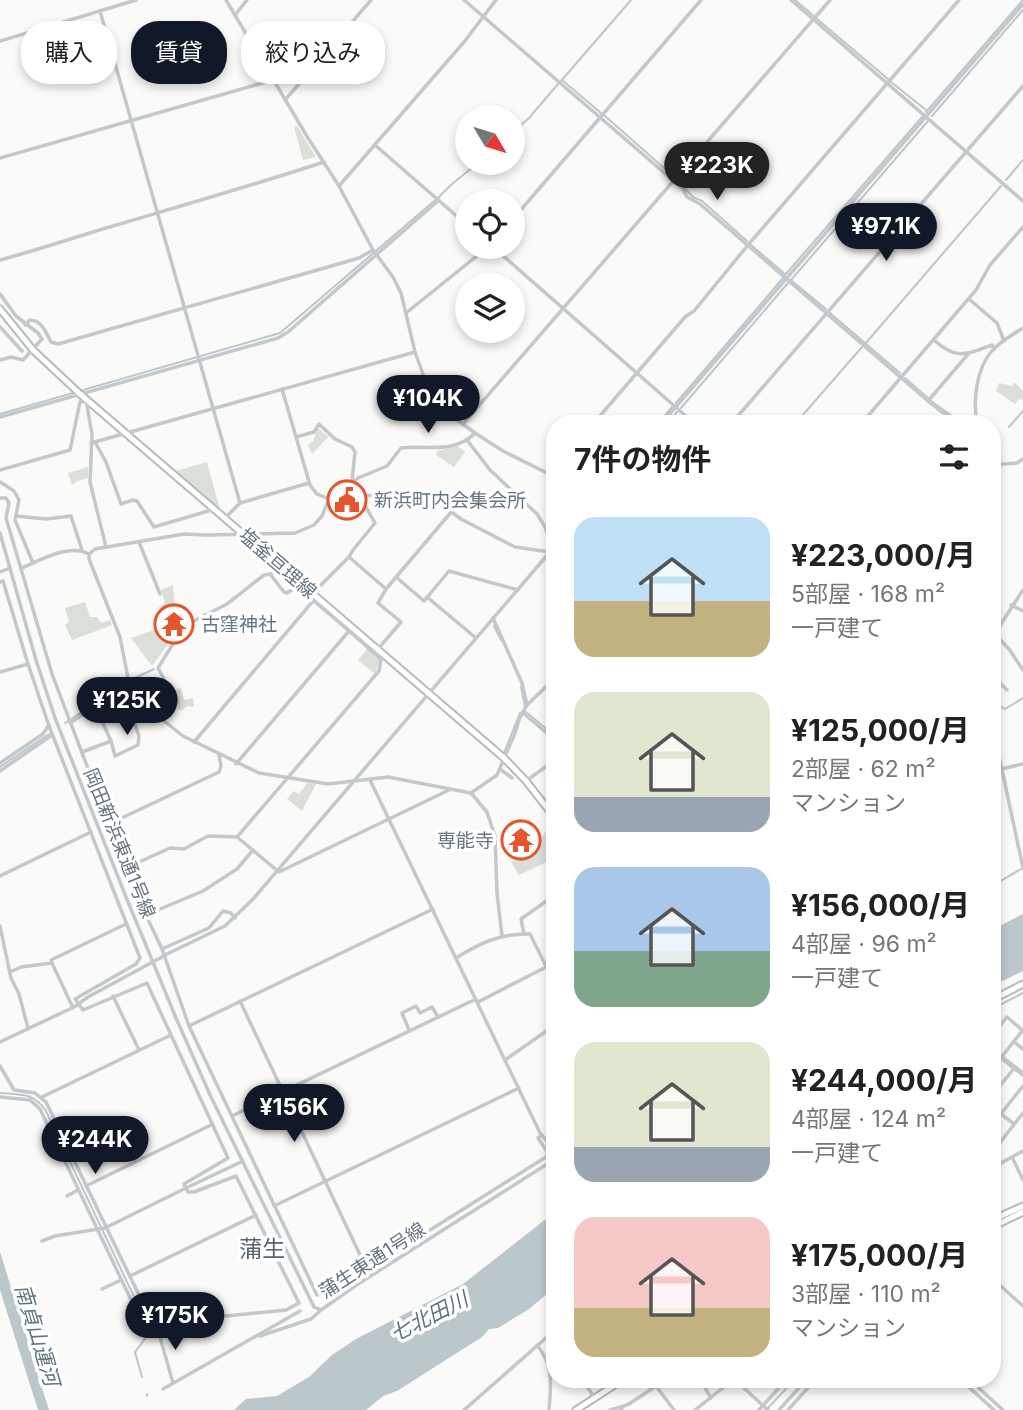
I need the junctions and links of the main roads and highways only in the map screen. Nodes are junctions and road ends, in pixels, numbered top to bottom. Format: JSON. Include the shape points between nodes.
{"nodes":[{"id":1,"x":0,"y":309,"type":"edge"},
{"id":2,"x":546,"y":803,"type":"edge"},
{"id":3,"x":1023,"y":984,"type":"edge"},
{"id":4,"x":1001,"y":995,"type":"edge"},
{"id":5,"x":1023,"y":1206,"type":"edge"},
{"id":6,"x":1023,"y":1212,"type":"edge"},
{"id":7,"x":1001,"y":1216,"type":"edge"},
{"id":8,"x":1001,"y":1223,"type":"edge"},
{"id":9,"x":611,"y":1388,"type":"edge"},
{"id":10,"x":576,"y":1410,"type":"edge"}],
"edges":[{"from":1,"to":2,"type":"main road","name":"塩釜亘理線","via":[[33,350],[81,395],[504,758]]},
{"from":3,"to":4,"type":"main road"},
{"from":5,"to":7,"type":"main road"},
{"from":6,"to":8,"type":"main road"},
{"from":9,"to":10,"type":"main road"}]}
